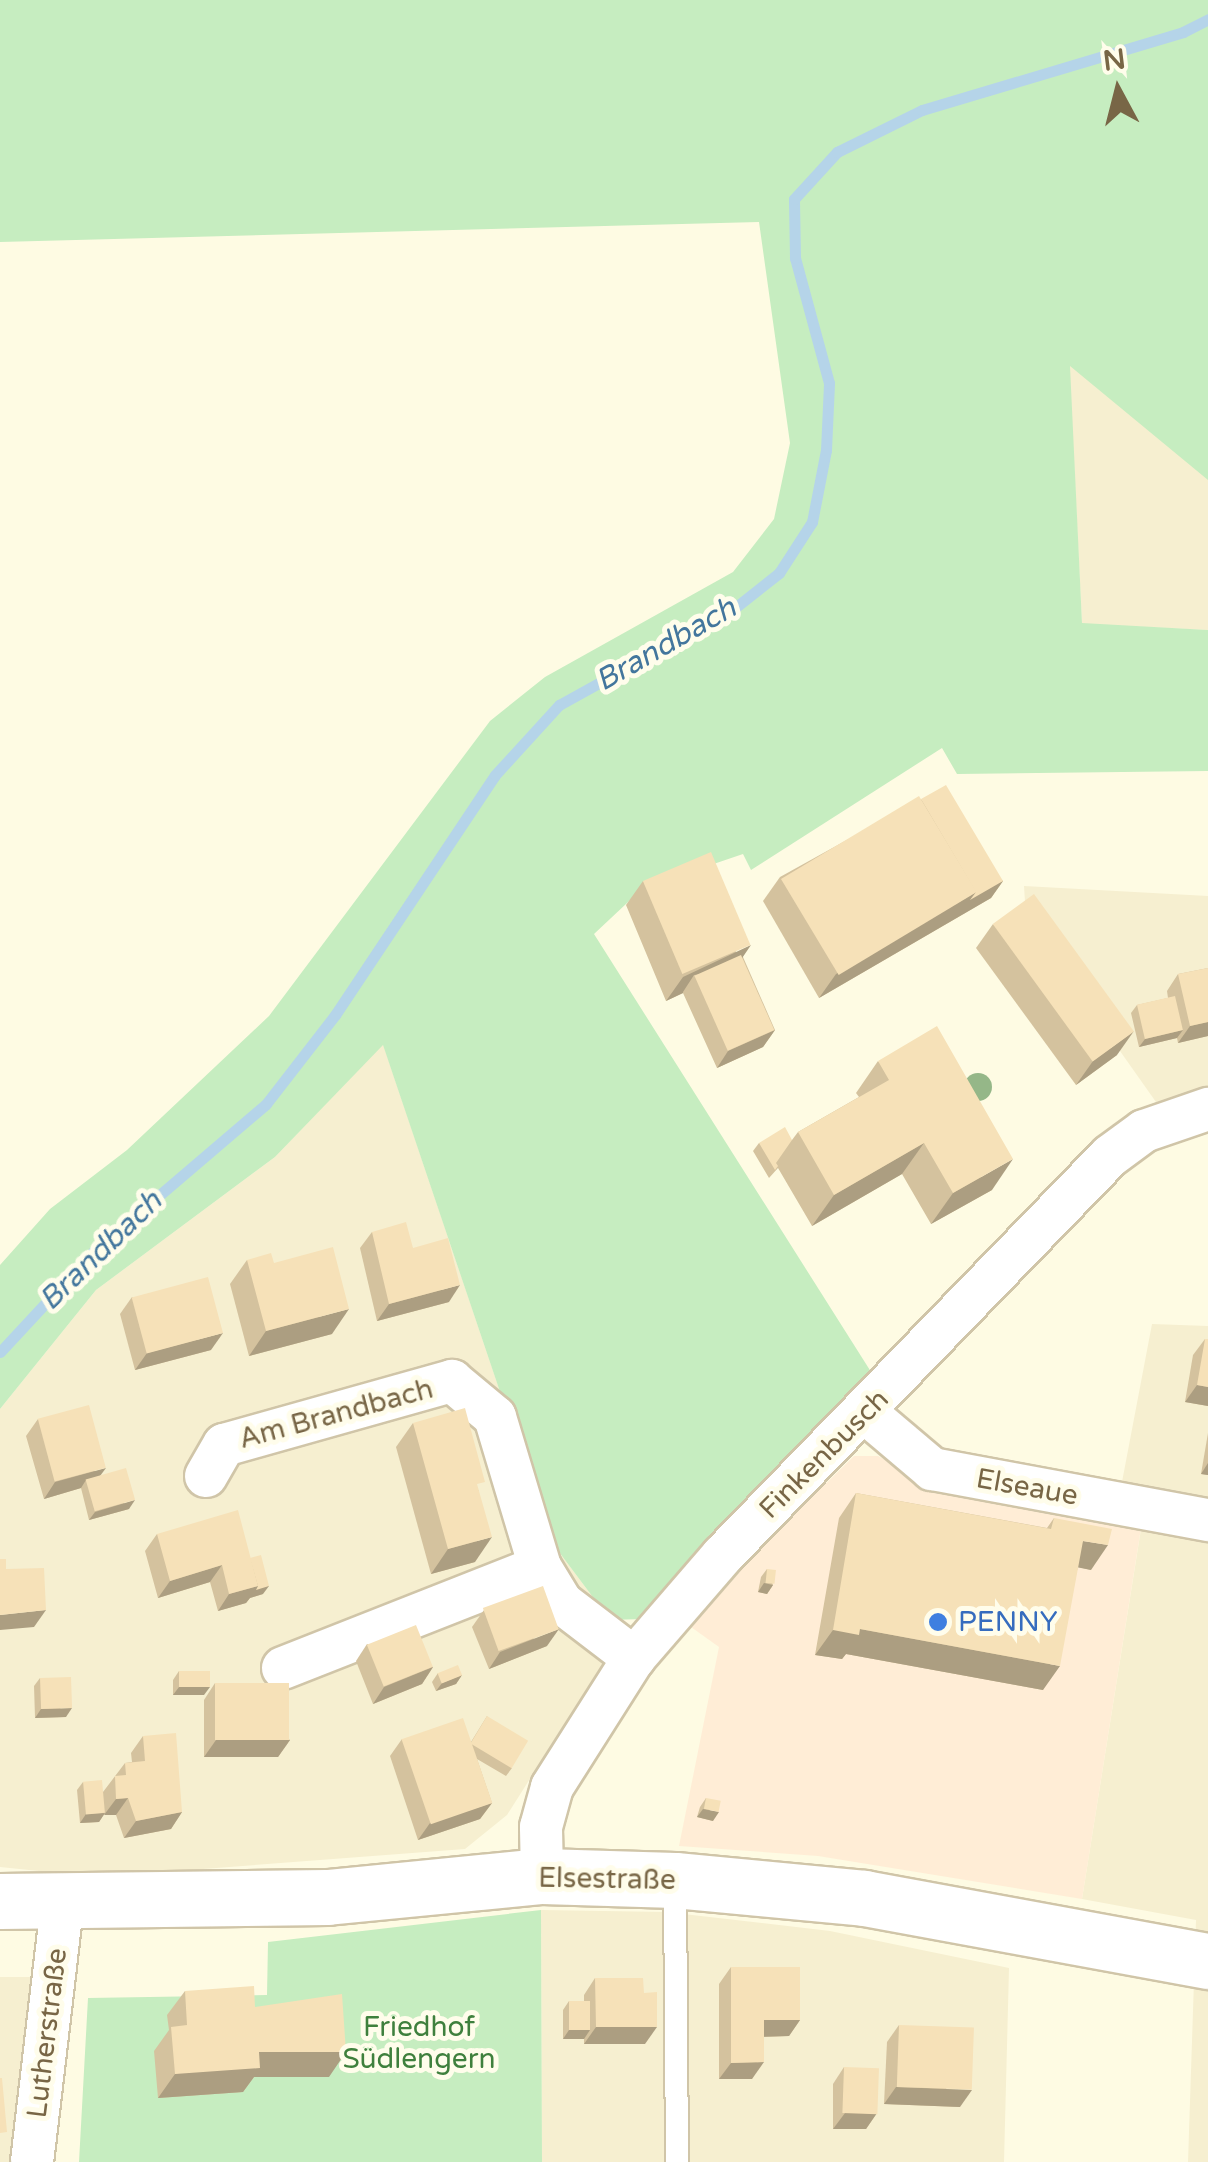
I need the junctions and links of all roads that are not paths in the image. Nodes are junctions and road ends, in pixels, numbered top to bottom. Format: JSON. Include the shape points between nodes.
{"nodes":[{"id":1,"x":1208,"y":1110,"type":"edge"},
{"id":2,"x":866,"y":1413,"type":"junction"},
{"id":3,"x":206,"y":1476,"type":"dead end"},
{"id":4,"x":1208,"y":1520,"type":"edge"},
{"id":5,"x":540,"y":1567,"type":"junction"},
{"id":6,"x":634,"y":1658,"type":"junction"},
{"id":7,"x":283,"y":1668,"type":"dead end"},
{"id":8,"x":542,"y":1876,"type":"junction"},
{"id":9,"x":675,"y":1880,"type":"junction"},
{"id":10,"x":0,"y":1901,"type":"edge"},
{"id":11,"x":62,"y":1905,"type":"junction"},
{"id":12,"x":1208,"y":1961,"type":"edge"},
{"id":13,"x":32,"y":2162,"type":"edge"},
{"id":14,"x":676,"y":2162,"type":"edge"}],
"edges":[{"from":1,"to":2,"type":"street","name":"Finkenbusch","via":[[1144,1131],[1110,1156]]},
{"from":2,"to":4,"type":"street","name":"Elseaue","via":[[932,1469]]},
{"from":2,"to":6,"type":"street","name":"Finkenbusch","via":[[722,1556]]},
{"from":3,"to":5,"type":"street","name":"Am Brandbach","via":[[224,1444],[452,1382],[495,1417]]},
{"from":5,"to":6,"type":"street","name":"Am Brandbach","via":[[562,1603]]},
{"from":5,"to":7,"type":"street"},
{"from":6,"to":8,"type":"street","name":"Finkenbusch","via":[[552,1787],[542,1827]]},
{"from":8,"to":9,"type":"main road","name":"Elsestraße"},
{"from":8,"to":11,"type":"main road","name":"Elsestraße","via":[[327,1897]]},
{"from":9,"to":12,"type":"main road","name":"Elsestraße","via":[[864,1898]]},
{"from":9,"to":14,"type":"lane"},
{"from":10,"to":11,"type":"main road","name":"Elsestraße"},
{"from":11,"to":13,"type":"street","name":"Lutherstraße"}]}
